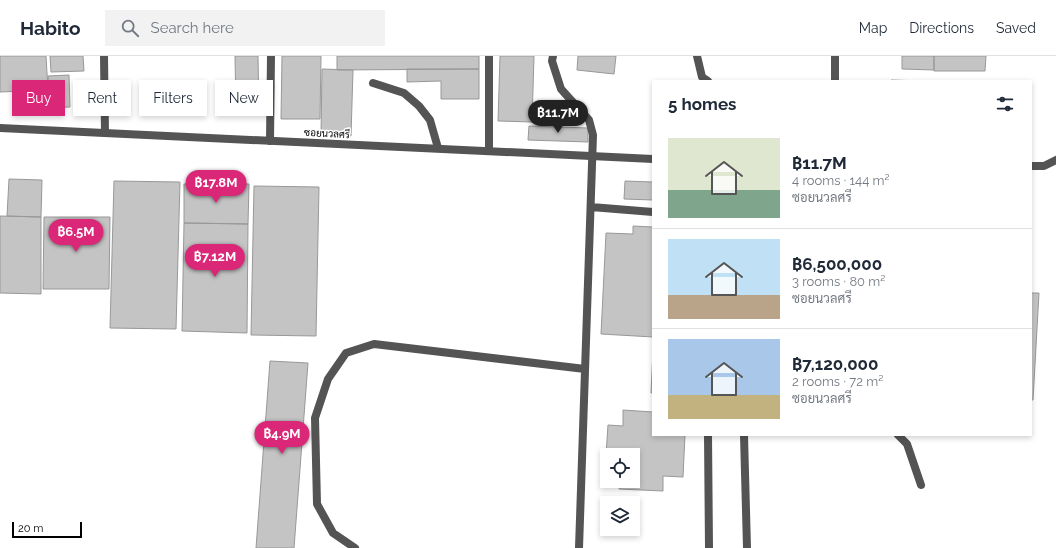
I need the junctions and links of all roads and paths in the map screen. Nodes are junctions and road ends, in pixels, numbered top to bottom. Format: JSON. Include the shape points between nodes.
{"nodes":[{"id":1,"x":104,"y":56,"type":"edge"},
{"id":2,"x":271,"y":56,"type":"edge"},
{"id":3,"x":489,"y":56,"type":"edge"},
{"id":4,"x":553,"y":56,"type":"edge"},
{"id":5,"x":697,"y":56,"type":"edge"},
{"id":6,"x":835,"y":56,"type":"edge"},
{"id":7,"x":706,"y":80,"type":"edge"},
{"id":8,"x":835,"y":80,"type":"edge"},
{"id":9,"x":373,"y":83,"type":"dead end"},
{"id":10,"x":0,"y":128,"type":"edge"},
{"id":11,"x":105,"y":133,"type":"junction"},
{"id":12,"x":270,"y":141,"type":"junction"},
{"id":13,"x":438,"y":148,"type":"junction"},
{"id":14,"x":489,"y":151,"type":"junction"},
{"id":15,"x":593,"y":156,"type":"junction"},
{"id":16,"x":652,"y":159,"type":"edge"},
{"id":17,"x":1056,"y":160,"type":"edge"},
{"id":18,"x":1032,"y":166,"type":"edge"},
{"id":19,"x":591,"y":207,"type":"junction"},
{"id":20,"x":652,"y":212,"type":"edge"},
{"id":21,"x":586,"y":369,"type":"junction"},
{"id":22,"x":708,"y":436,"type":"edge"},
{"id":23,"x":744,"y":436,"type":"edge"},
{"id":24,"x":899,"y":436,"type":"edge"},
{"id":25,"x":921,"y":485,"type":"dead end"},
{"id":26,"x":355,"y":548,"type":"edge"},
{"id":27,"x":579,"y":548,"type":"edge"},
{"id":28,"x":709,"y":548,"type":"edge"},
{"id":29,"x":747,"y":548,"type":"edge"}],
"edges":[{"from":1,"to":11,"type":"street"},
{"from":2,"to":12,"type":"street"},
{"from":3,"to":14,"type":"street"},
{"from":4,"to":15,"type":"street","via":[[552,61],[561,89],[589,120],[593,135]]},
{"from":5,"to":7,"type":"street","via":[[702,77]]},
{"from":6,"to":8,"type":"street"},
{"from":9,"to":13,"type":"street","via":[[404,94],[419,106],[430,120]]},
{"from":10,"to":11,"type":"street","name":"ซอยนวลศรี"},
{"from":11,"to":12,"type":"street","name":"ซอยนวลศรี"},
{"from":12,"to":13,"type":"street","name":"ซอยนวลศรี"},
{"from":13,"to":14,"type":"street","name":"ซอยนวลศรี"},
{"from":14,"to":15,"type":"street","name":"ซอยนวลศรี"},
{"from":15,"to":16,"type":"street","name":"ซอยนวลศรี"},
{"from":15,"to":19,"type":"street"},
{"from":17,"to":18,"type":"street","via":[[1044,166]]},
{"from":19,"to":20,"type":"street"},
{"from":19,"to":21,"type":"street"},
{"from":21,"to":26,"type":"street","via":[[374,344],[346,353],[328,379],[315,418],[317,504],[333,533]]},
{"from":21,"to":27,"type":"street"},
{"from":22,"to":28,"type":"street"},
{"from":23,"to":29,"type":"street"},
{"from":24,"to":25,"type":"street","via":[[907,444]]}]}
